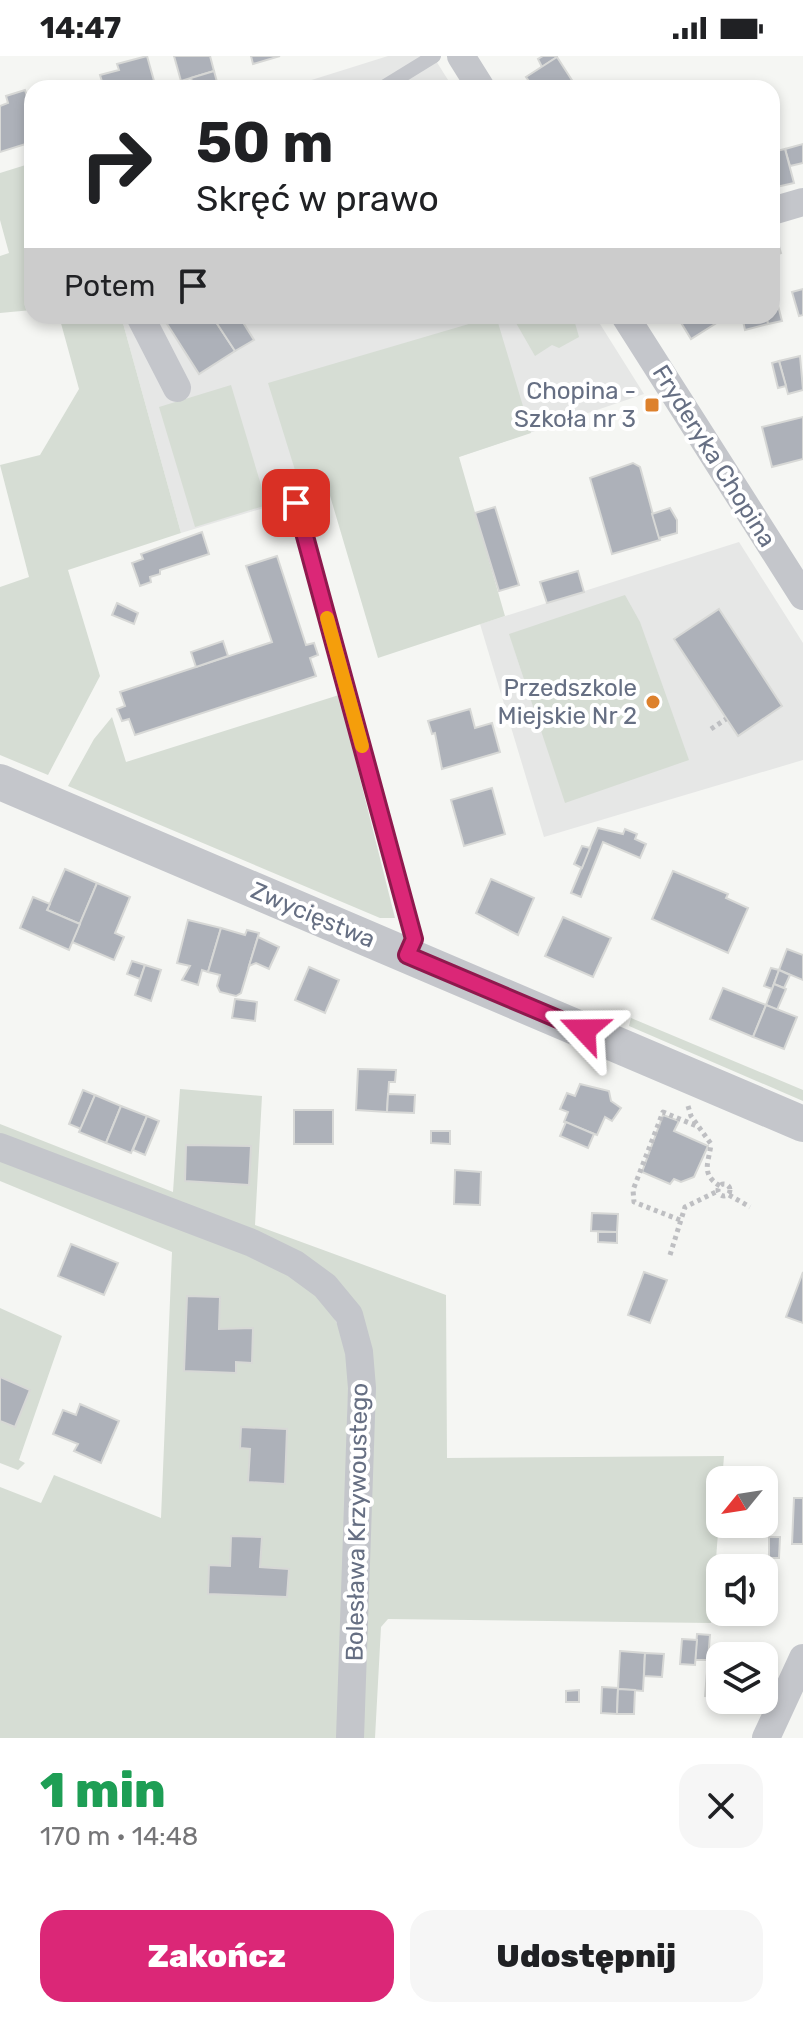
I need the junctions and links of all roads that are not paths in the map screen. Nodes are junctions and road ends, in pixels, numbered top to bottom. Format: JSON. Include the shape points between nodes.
{"nodes":[{"id":1,"x":434,"y":56,"type":"edge"},
{"id":2,"x":461,"y":56,"type":"edge"},
{"id":3,"x":395,"y":80,"type":"edge"},
{"id":4,"x":476,"y":80,"type":"edge"},
{"id":5,"x":803,"y":202,"type":"edge"},
{"id":6,"x":780,"y":209,"type":"edge"},
{"id":7,"x":144,"y":324,"type":"edge"},
{"id":8,"x":630,"y":324,"type":"edge"},
{"id":9,"x":177,"y":388,"type":"dead end"},
{"id":10,"x":296,"y":503,"type":"dead end"},
{"id":11,"x":803,"y":596,"type":"edge"},
{"id":12,"x":0,"y":782,"type":"edge"},
{"id":13,"x":407,"y":955,"type":"junction"},
{"id":14,"x":803,"y":1124,"type":"edge"},
{"id":15,"x":0,"y":1147,"type":"edge"},
{"id":16,"x":803,"y":1658,"type":"edge"},
{"id":17,"x":350,"y":1738,"type":"edge"},
{"id":18,"x":766,"y":1738,"type":"edge"}],
"edges":[{"from":1,"to":3,"type":"lane"},
{"from":2,"to":4,"type":"street"},
{"from":5,"to":6,"type":"street"},
{"from":7,"to":9,"type":"street"},
{"from":8,"to":11,"type":"street","name":"Fryderyka Chopina"},
{"from":10,"to":13,"type":"lane","via":[[414,939]]},
{"from":12,"to":13,"type":"street","name":"Zwycięstwa"},
{"from":13,"to":14,"type":"street","name":"Zwycięstwa"},
{"from":15,"to":17,"type":"street","name":"Bolesława Krzywoustego","via":[[252,1243],[325,1286],[349,1315],[362,1388]]},
{"from":16,"to":18,"type":"street"}]}
